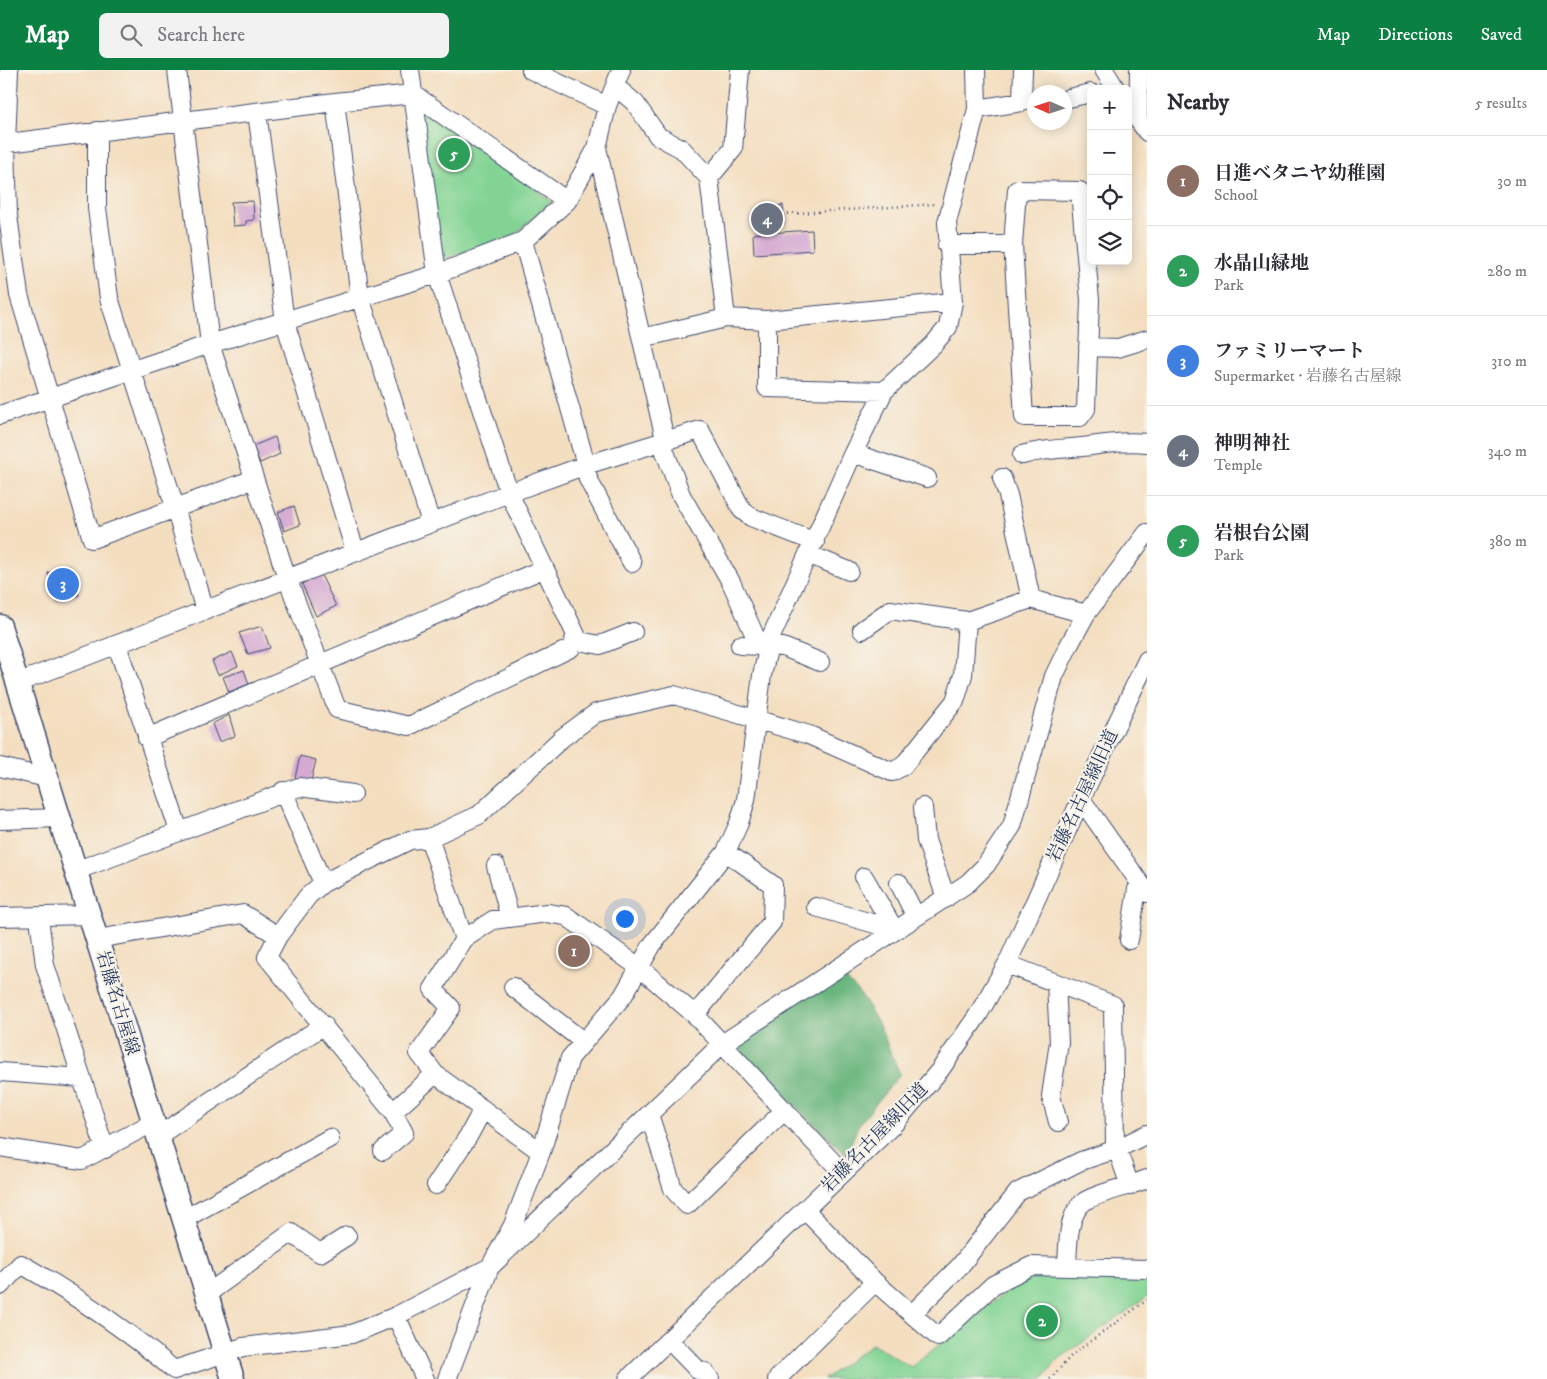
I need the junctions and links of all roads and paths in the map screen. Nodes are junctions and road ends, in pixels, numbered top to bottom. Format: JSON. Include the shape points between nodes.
{"nodes":[{"id":1,"x":9,"y":70,"type":"edge"},
{"id":2,"x":177,"y":70,"type":"edge"},
{"id":3,"x":410,"y":70,"type":"edge"},
{"id":4,"x":531,"y":70,"type":"edge"},
{"id":5,"x":740,"y":70,"type":"edge"},
{"id":6,"x":976,"y":70,"type":"edge"},
{"id":7,"x":1023,"y":70,"type":"edge"},
{"id":8,"x":1104,"y":70,"type":"edge"},
{"id":9,"x":1139,"y":70,"type":"edge"},
{"id":10,"x":618,"y":78,"type":"edge"},
{"id":11,"x":1112,"y":85,"type":"edge"},
{"id":12,"x":413,"y":94,"type":"junction"},
{"id":13,"x":1087,"y":94,"type":"edge"},
{"id":14,"x":1072,"y":97,"type":"edge"},
{"id":15,"x":335,"y":102,"type":"junction"},
{"id":16,"x":607,"y":106,"type":"junction"},
{"id":17,"x":977,"y":109,"type":"junction"},
{"id":18,"x":257,"y":112,"type":"junction"},
{"id":19,"x":1138,"y":119,"type":"edge"},
{"id":20,"x":182,"y":120,"type":"junction"},
{"id":21,"x":97,"y":131,"type":"junction"},
{"id":22,"x":3,"y":144,"type":"edge"},
{"id":23,"x":597,"y":148,"type":"junction"},
{"id":24,"x":709,"y":178,"type":"junction"},
{"id":25,"x":567,"y":201,"type":"junction"},
{"id":26,"x":952,"y":203,"type":"junction"},
{"id":27,"x":783,"y":214,"type":"dead end"},
{"id":28,"x":523,"y":242,"type":"junction"},
{"id":29,"x":1013,"y":244,"type":"junction"},
{"id":30,"x":947,"y":245,"type":"junction"},
{"id":31,"x":437,"y":274,"type":"junction"},
{"id":32,"x":360,"y":297,"type":"junction"},
{"id":33,"x":953,"y":302,"type":"junction"},
{"id":34,"x":726,"y":318,"type":"junction"},
{"id":35,"x":767,"y":320,"type":"junction"},
{"id":36,"x":285,"y":322,"type":"junction"},
{"id":37,"x":642,"y":338,"type":"junction"},
{"id":38,"x":1147,"y":339,"type":"edge"},
{"id":39,"x":210,"y":344,"type":"junction"},
{"id":40,"x":1088,"y":348,"type":"junction"},
{"id":41,"x":131,"y":372,"type":"junction"},
{"id":42,"x":884,"y":391,"type":"junction"},
{"id":43,"x":50,"y":398,"type":"junction"},
{"id":44,"x":0,"y":415,"type":"edge"},
{"id":45,"x":663,"y":440,"type":"junction"},
{"id":46,"x":1147,"y":443,"type":"edge"},
{"id":47,"x":853,"y":453,"type":"junction"},
{"id":48,"x":1022,"y":455,"type":"dead end"},
{"id":49,"x":586,"y":465,"type":"junction"},
{"id":50,"x":928,"y":478,"type":"dead end"},
{"id":51,"x":1002,"y":478,"type":"dead end"},
{"id":52,"x":254,"y":479,"type":"junction"},
{"id":53,"x":510,"y":493,"type":"junction"},
{"id":54,"x":175,"y":507,"type":"junction"},
{"id":55,"x":432,"y":523,"type":"junction"},
{"id":56,"x":1147,"y":533,"type":"edge"},
{"id":57,"x":811,"y":548,"type":"junction"},
{"id":58,"x":355,"y":551,"type":"junction"},
{"id":59,"x":632,"y":563,"type":"dead end"},
{"id":60,"x":543,"y":569,"type":"junction"},
{"id":61,"x":850,"y":570,"type":"dead end"},
{"id":62,"x":287,"y":578,"type":"junction"},
{"id":63,"x":1032,"y":599,"type":"junction"},
{"id":64,"x":205,"y":611,"type":"junction"},
{"id":65,"x":1086,"y":614,"type":"junction"},
{"id":66,"x":967,"y":622,"type":"junction"},
{"id":67,"x":0,"y":626,"type":"edge"},
{"id":68,"x":862,"y":630,"type":"dead end"},
{"id":69,"x":633,"y":632,"type":"dead end"},
{"id":70,"x":574,"y":640,"type":"junction"},
{"id":71,"x":767,"y":641,"type":"junction"},
{"id":72,"x":117,"y":645,"type":"junction"},
{"id":73,"x":740,"y":645,"type":"dead end"},
{"id":74,"x":826,"y":660,"type":"dead end"},
{"id":75,"x":1147,"y":660,"type":"edge"},
{"id":76,"x":321,"y":664,"type":"junction"},
{"id":77,"x":10,"y":673,"type":"edge"},
{"id":78,"x":756,"y":718,"type":"junction"},
{"id":79,"x":147,"y":738,"type":"junction"},
{"id":80,"x":0,"y":767,"type":"edge"},
{"id":81,"x":47,"y":778,"type":"junction"},
{"id":82,"x":283,"y":791,"type":"junction"},
{"id":83,"x":353,"y":794,"type":"dead end"},
{"id":84,"x":1081,"y":799,"type":"junction"},
{"id":85,"x":923,"y":807,"type":"dead end"},
{"id":86,"x":59,"y":818,"type":"junction"},
{"id":87,"x":0,"y":820,"type":"edge"},
{"id":88,"x":179,"y":831,"type":"junction"},
{"id":89,"x":429,"y":838,"type":"junction"},
{"id":90,"x":726,"y":852,"type":"junction"},
{"id":91,"x":496,"y":866,"type":"dead end"},
{"id":92,"x":75,"y":870,"type":"junction"},
{"id":93,"x":864,"y":877,"type":"dead end"},
{"id":94,"x":323,"y":883,"type":"junction"},
{"id":95,"x":899,"y":883,"type":"dead end"},
{"id":96,"x":1144,"y":888,"type":"edge"},
{"id":97,"x":946,"y":898,"type":"junction"},
{"id":98,"x":816,"y":907,"type":"dead end"},
{"id":99,"x":89,"y":915,"type":"junction"},
{"id":100,"x":0,"y":917,"type":"edge"},
{"id":101,"x":916,"y":917,"type":"junction"},
{"id":102,"x":39,"y":918,"type":"junction"},
{"id":103,"x":510,"y":918,"type":"junction"},
{"id":104,"x":894,"y":929,"type":"junction"},
{"id":105,"x":278,"y":936,"type":"junction"},
{"id":106,"x":97,"y":939,"type":"junction"},
{"id":107,"x":464,"y":939,"type":"junction"},
{"id":108,"x":1129,"y":940,"type":"dead end"},
{"id":109,"x":1007,"y":964,"type":"junction"},
{"id":110,"x":639,"y":967,"type":"junction"},
{"id":111,"x":1056,"y":983,"type":"junction"},
{"id":112,"x":513,"y":987,"type":"dead end"},
{"id":113,"x":696,"y":1015,"type":"junction"},
{"id":114,"x":324,"y":1025,"type":"junction"},
{"id":115,"x":584,"y":1042,"type":"junction"},
{"id":116,"x":722,"y":1044,"type":"junction"},
{"id":117,"x":0,"y":1072,"type":"edge"},
{"id":118,"x":435,"y":1074,"type":"junction"},
{"id":119,"x":80,"y":1078,"type":"junction"},
{"id":120,"x":483,"y":1109,"type":"junction"},
{"id":121,"x":785,"y":1110,"type":"junction"},
{"id":122,"x":394,"y":1112,"type":"junction"},
{"id":123,"x":649,"y":1114,"type":"junction"},
{"id":124,"x":1058,"y":1122,"type":"dead end"},
{"id":125,"x":156,"y":1129,"type":"junction"},
{"id":126,"x":1147,"y":1134,"type":"edge"},
{"id":127,"x":330,"y":1138,"type":"dead end"},
{"id":128,"x":0,"y":1148,"type":"edge"},
{"id":129,"x":104,"y":1149,"type":"junction"},
{"id":130,"x":1117,"y":1150,"type":"junction"},
{"id":131,"x":383,"y":1151,"type":"dead end"},
{"id":132,"x":542,"y":1152,"type":"junction"},
{"id":133,"x":843,"y":1173,"type":"junction"},
{"id":134,"x":1147,"y":1179,"type":"edge"},
{"id":135,"x":436,"y":1185,"type":"dead end"},
{"id":136,"x":1130,"y":1186,"type":"junction"},
{"id":137,"x":805,"y":1210,"type":"junction"},
{"id":138,"x":184,"y":1219,"type":"junction"},
{"id":139,"x":347,"y":1236,"type":"dead end"},
{"id":140,"x":1067,"y":1266,"type":"junction"},
{"id":141,"x":490,"y":1267,"type":"junction"},
{"id":142,"x":1147,"y":1269,"type":"edge"},
{"id":143,"x":3,"y":1277,"type":"edge"},
{"id":144,"x":875,"y":1282,"type":"junction"},
{"id":145,"x":207,"y":1294,"type":"junction"},
{"id":146,"x":1147,"y":1300,"type":"edge"},
{"id":147,"x":912,"y":1314,"type":"junction"},
{"id":148,"x":396,"y":1316,"type":"junction"},
{"id":149,"x":668,"y":1340,"type":"junction"},
{"id":150,"x":225,"y":1354,"type":"junction"},
{"id":151,"x":233,"y":1379,"type":"edge"},
{"id":152,"x":426,"y":1379,"type":"edge"},
{"id":153,"x":447,"y":1379,"type":"edge"},
{"id":154,"x":628,"y":1379,"type":"edge"},
{"id":155,"x":710,"y":1379,"type":"edge"},
{"id":156,"x":777,"y":1379,"type":"edge"},
{"id":157,"x":1050,"y":1379,"type":"edge"}],
"edges":[{"from":1,"to":22,"type":"street"},
{"from":2,"to":20,"type":"street"},
{"from":3,"to":12,"type":"street"},
{"from":4,"to":16,"type":"street"},
{"from":5,"to":24,"type":"street","via":[[734,149]]},
{"from":6,"to":17,"type":"street"},
{"from":7,"to":17,"type":"street","via":[[1022,102]]},
{"from":8,"to":11,"type":"street"},
{"from":9,"to":19,"type":"street"},
{"from":10,"to":16,"type":"street"},
{"from":10,"to":24,"type":"street","via":[[658,136],[682,149]]},
{"from":12,"to":15,"type":"street"},
{"from":12,"to":25,"type":"street"},
{"from":12,"to":31,"type":"street"},
{"from":13,"to":14,"type":"street"},
{"from":15,"to":18,"type":"street"},
{"from":15,"to":32,"type":"street"},
{"from":16,"to":23,"type":"street"},
{"from":17,"to":26,"type":"street"},
{"from":18,"to":20,"type":"street"},
{"from":18,"to":36,"type":"street"},
{"from":20,"to":21,"type":"street"},
{"from":20,"to":39,"type":"street"},
{"from":21,"to":22,"type":"street"},
{"from":21,"to":41,"type":"street","via":[[97,208],[109,298]]},
{"from":22,"to":43,"type":"street","via":[[8,216],[19,295]]},
{"from":23,"to":25,"type":"street"},
{"from":23,"to":37,"type":"street"},
{"from":24,"to":34,"type":"street"},
{"from":25,"to":28,"type":"street"},
{"from":26,"to":27,"type":"path"},
{"from":26,"to":30,"type":"street","via":[[947,222]]},
{"from":28,"to":31,"type":"street"},
{"from":28,"to":49,"type":"street"},
{"from":29,"to":30,"type":"street"},
{"from":29,"to":40,"type":"street","via":[[1017,190],[1080,191],[1090,300]]},
{"from":29,"to":40,"type":"street","via":[[1024,417],[1080,417],[1086,409]]},
{"from":30,"to":33,"type":"street"},
{"from":31,"to":32,"type":"street"},
{"from":31,"to":53,"type":"street"},
{"from":32,"to":36,"type":"street"},
{"from":32,"to":55,"type":"street"},
{"from":33,"to":35,"type":"street"},
{"from":33,"to":42,"type":"street","via":[[948,327]]},
{"from":34,"to":35,"type":"street"},
{"from":34,"to":37,"type":"street"},
{"from":35,"to":42,"type":"street","via":[[767,388]]},
{"from":36,"to":39,"type":"street"},
{"from":36,"to":58,"type":"street"},
{"from":37,"to":45,"type":"street"},
{"from":38,"to":40,"type":"street","via":[[1118,348]]},
{"from":39,"to":41,"type":"street"},
{"from":39,"to":52,"type":"street"},
{"from":41,"to":43,"type":"street"},
{"from":41,"to":54,"type":"street"},
{"from":42,"to":47,"type":"street"},
{"from":43,"to":44,"type":"street"},
{"from":43,"to":54,"type":"street","via":[[92,539]]},
{"from":45,"to":49,"type":"street"},
{"from":45,"to":57,"type":"street","via":[[700,430],[742,510]]},
{"from":45,"to":71,"type":"street","via":[[681,494]]},
{"from":46,"to":48,"type":"street","via":[[1129,441],[1046,448]]},
{"from":47,"to":50,"type":"street"},
{"from":47,"to":57,"type":"street"},
{"from":49,"to":53,"type":"street"},
{"from":49,"to":59,"type":"street","via":[[588,479]]},
{"from":51,"to":63,"type":"street"},
{"from":52,"to":54,"type":"street"},
{"from":52,"to":62,"type":"street"},
{"from":53,"to":55,"type":"street"},
{"from":53,"to":60,"type":"street"},
{"from":54,"to":64,"type":"street"},
{"from":55,"to":58,"type":"street"},
{"from":56,"to":65,"type":"street"},
{"from":57,"to":61,"type":"street"},
{"from":57,"to":71,"type":"street"},
{"from":58,"to":62,"type":"street"},
{"from":60,"to":70,"type":"street","via":[[576,635]]},
{"from":60,"to":76,"type":"street"},
{"from":62,"to":64,"type":"street"},
{"from":62,"to":76,"type":"street"},
{"from":63,"to":65,"type":"street"},
{"from":63,"to":66,"type":"street"},
{"from":64,"to":72,"type":"street"},
{"from":65,"to":97,"type":"street","via":[[1054,676],[1012,826],[986,865]]},
{"from":66,"to":68,"type":"street","via":[[890,610]]},
{"from":66,"to":78,"type":"street","via":[[963,675],[955,701],[903,766],[892,772],[809,734]]},
{"from":67,"to":77,"type":"main road","name":"岩藤名古屋線"},
{"from":69,"to":70,"type":"street","via":[[600,645]]},
{"from":70,"to":76,"type":"street","via":[[571,648],[409,726],[336,709]]},
{"from":71,"to":73,"type":"street"},
{"from":71,"to":74,"type":"street","via":[[784,639]]},
{"from":71,"to":78,"type":"street"},
{"from":72,"to":77,"type":"street"},
{"from":72,"to":79,"type":"street"},
{"from":75,"to":84,"type":"street","name":"岩藤名古屋線旧道"},
{"from":76,"to":79,"type":"street"},
{"from":77,"to":81,"type":"main road","name":"岩藤名古屋線"},
{"from":78,"to":89,"type":"street","via":[[674,695],[596,713],[562,738],[478,815]]},
{"from":78,"to":90,"type":"street","via":[[746,800]]},
{"from":79,"to":88,"type":"street"},
{"from":80,"to":81,"type":"street"},
{"from":81,"to":86,"type":"main road","name":"岩藤名古屋線"},
{"from":82,"to":83,"type":"street","via":[[299,787]]},
{"from":82,"to":88,"type":"street"},
{"from":82,"to":94,"type":"street"},
{"from":84,"to":96,"type":"street"},
{"from":84,"to":109,"type":"street","name":"岩藤名古屋線旧道"},
{"from":85,"to":97,"type":"street","via":[[926,840]]},
{"from":86,"to":87,"type":"street"},
{"from":86,"to":92,"type":"main road","name":"岩藤名古屋線"},
{"from":88,"to":92,"type":"street"},
{"from":89,"to":94,"type":"street","via":[[410,840]]},
{"from":89,"to":107,"type":"street"},
{"from":90,"to":110,"type":"street","via":[[652,945]]},
{"from":90,"to":113,"type":"street","via":[[773,886],[772,922]]},
{"from":91,"to":103,"type":"street"},
{"from":92,"to":99,"type":"main road","name":"岩藤名古屋線"},
{"from":93,"to":104,"type":"street"},
{"from":94,"to":105,"type":"street","via":[[308,896]]},
{"from":95,"to":101,"type":"street"},
{"from":96,"to":108,"type":"street","via":[[1137,889]]},
{"from":97,"to":101,"type":"street"},
{"from":98,"to":104,"type":"street"},
{"from":99,"to":102,"type":"street"},
{"from":99,"to":106,"type":"main road","name":"岩藤名古屋線"},
{"from":100,"to":102,"type":"street"},
{"from":101,"to":104,"type":"street"},
{"from":102,"to":119,"type":"street","via":[[45,965]]},
{"from":103,"to":107,"type":"street","via":[[493,920]]},
{"from":103,"to":110,"type":"street","via":[[547,913],[566,916]]},
{"from":104,"to":116,"type":"street"},
{"from":105,"to":106,"type":"street","via":[[243,914]]},
{"from":105,"to":114,"type":"street","via":[[267,957]]},
{"from":106,"to":125,"type":"main road","name":"岩藤名古屋線"},
{"from":107,"to":118,"type":"street","via":[[433,989],[451,1008],[419,1053]]},
{"from":109,"to":111,"type":"street"},
{"from":109,"to":133,"type":"street","name":"岩藤名古屋線旧道","via":[[978,1015],[940,1070],[893,1125]]},
{"from":110,"to":113,"type":"street"},
{"from":110,"to":115,"type":"street","via":[[623,996]]},
{"from":111,"to":124,"type":"street","via":[[1059,1042],[1051,1096]]},
{"from":111,"to":130,"type":"street","via":[[1113,1005]]},
{"from":112,"to":115,"type":"street"},
{"from":113,"to":116,"type":"street"},
{"from":114,"to":122,"type":"street"},
{"from":114,"to":125,"type":"street"},
{"from":115,"to":132,"type":"street","via":[[570,1058]]},
{"from":116,"to":121,"type":"street"},
{"from":116,"to":123,"type":"street"},
{"from":117,"to":119,"type":"street"},
{"from":118,"to":120,"type":"street"},
{"from":118,"to":122,"type":"street"},
{"from":119,"to":129,"type":"street"},
{"from":120,"to":132,"type":"street"},
{"from":120,"to":135,"type":"street"},
{"from":121,"to":123,"type":"street","via":[[687,1204],[673,1189]]},
{"from":121,"to":133,"type":"street"},
{"from":122,"to":131,"type":"street","via":[[404,1133]]},
{"from":123,"to":141,"type":"street"},
{"from":125,"to":129,"type":"street"},
{"from":125,"to":138,"type":"main road","name":"岩藤名古屋線"},
{"from":126,"to":130,"type":"street"},
{"from":127,"to":138,"type":"street"},
{"from":128,"to":129,"type":"street","via":[[82,1160]]},
{"from":130,"to":136,"type":"street"},
{"from":130,"to":147,"type":"street","via":[[1081,1161],[1018,1192],[960,1266]]},
{"from":132,"to":141,"type":"street","via":[[513,1225]]},
{"from":133,"to":137,"type":"street","name":"岩藤名古屋線旧道"},
{"from":134,"to":136,"type":"street"},
{"from":136,"to":140,"type":"street","via":[[1085,1201],[1074,1215]]},
{"from":137,"to":144,"type":"street"},
{"from":137,"to":149,"type":"street","name":"岩藤名古屋線旧道"},
{"from":138,"to":145,"type":"main road","name":"岩藤名古屋線"},
{"from":139,"to":145,"type":"street","via":[[320,1253],[291,1233]]},
{"from":140,"to":142,"type":"street"},
{"from":140,"to":147,"type":"street","via":[[1031,1266],[993,1285],[938,1336]]},
{"from":141,"to":148,"type":"street"},
{"from":141,"to":153,"type":"street"},
{"from":143,"to":150,"type":"street","via":[[21,1264],[78,1298],[149,1348],[174,1370]]},
{"from":144,"to":147,"type":"street"},
{"from":144,"to":156,"type":"street"},
{"from":145,"to":150,"type":"main road","name":"岩藤名古屋線"},
{"from":146,"to":157,"type":"path","via":[[1074,1354]]},
{"from":148,"to":150,"type":"street","via":[[352,1334],[243,1347]]},
{"from":148,"to":152,"type":"street"},
{"from":149,"to":154,"type":"street","name":"岩藤名古屋線旧道"},
{"from":149,"to":155,"type":"street"},
{"from":150,"to":151,"type":"main road","name":"岩藤名古屋線"}]}
